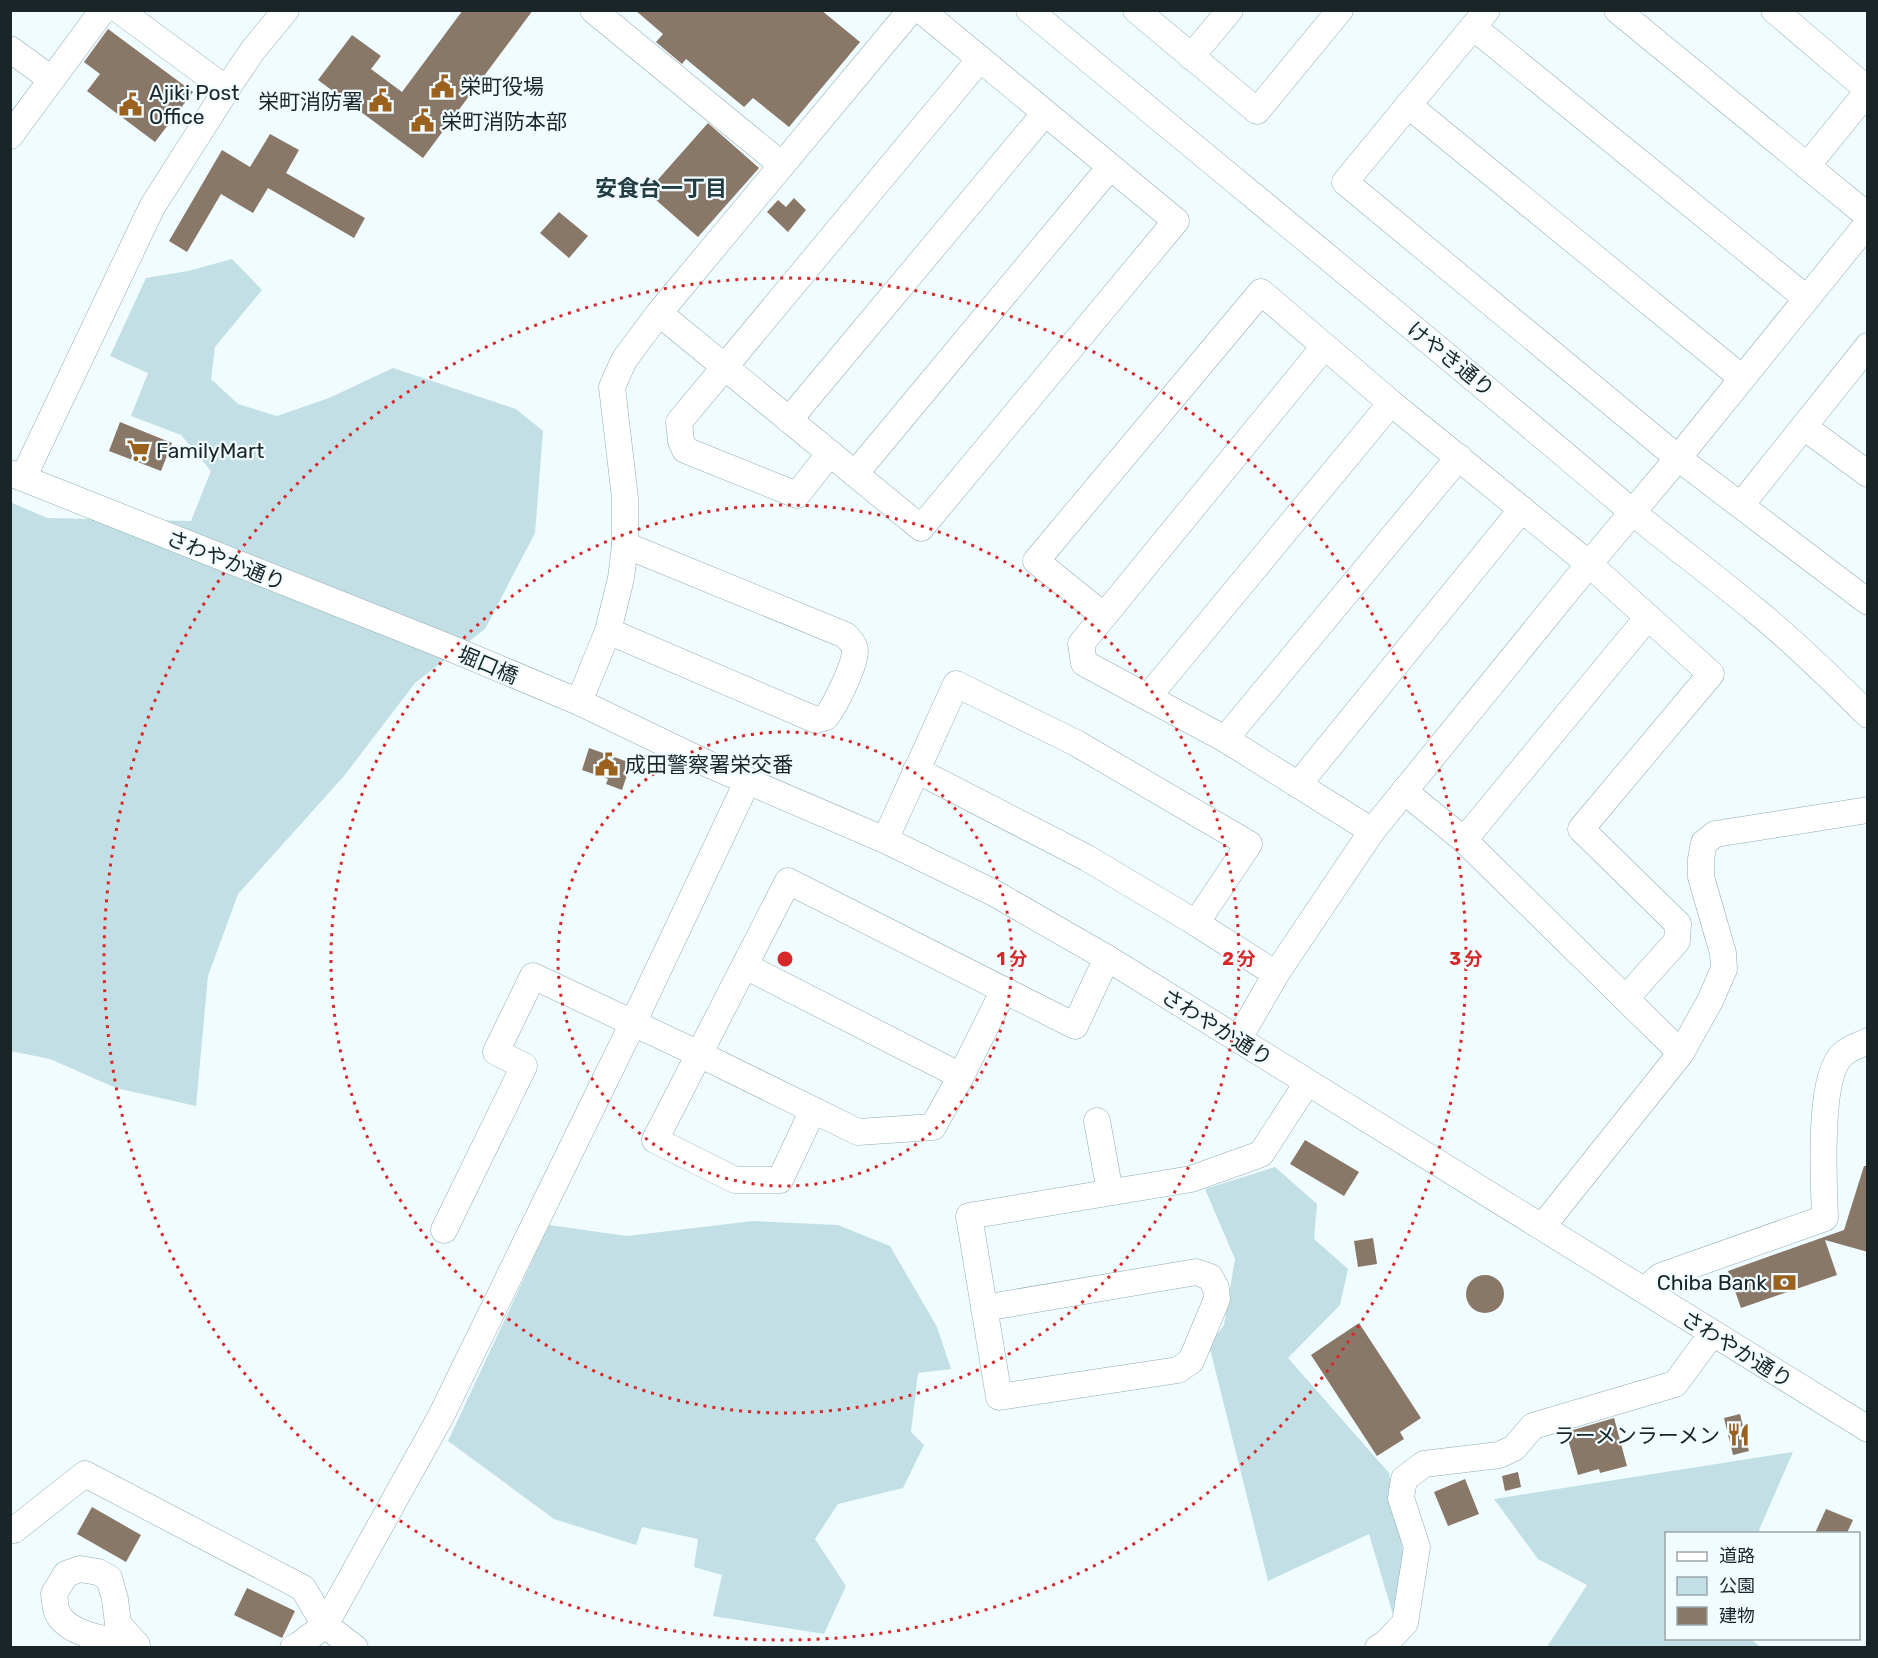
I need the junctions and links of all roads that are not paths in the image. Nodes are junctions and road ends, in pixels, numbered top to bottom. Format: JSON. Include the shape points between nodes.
{"nodes":[{"id":1,"x":103,"y":10,"type":"edge"},
{"id":2,"x":119,"y":10,"type":"edge"},
{"id":3,"x":286,"y":10,"type":"edge"},
{"id":4,"x":593,"y":10,"type":"edge"},
{"id":5,"x":910,"y":10,"type":"edge"},
{"id":6,"x":921,"y":10,"type":"edge"},
{"id":7,"x":1029,"y":10,"type":"edge"},
{"id":8,"x":1136,"y":10,"type":"edge"},
{"id":9,"x":1230,"y":10,"type":"edge"},
{"id":10,"x":1340,"y":10,"type":"edge"},
{"id":11,"x":1774,"y":10,"type":"edge"},
{"id":12,"x":1630,"y":14,"type":"edge"},
{"id":13,"x":1480,"y":19,"type":"edge"},
{"id":14,"x":10,"y":49,"type":"edge"},
{"id":15,"x":1191,"y":57,"type":"junction"},
{"id":16,"x":981,"y":59,"type":"junction"},
{"id":17,"x":51,"y":79,"type":"junction"},
{"id":18,"x":229,"y":85,"type":"junction"},
{"id":19,"x":1868,"y":90,"type":"edge"},
{"id":20,"x":1408,"y":105,"type":"junction"},
{"id":21,"x":1045,"y":113,"type":"junction"},
{"id":22,"x":10,"y":135,"type":"edge"},
{"id":23,"x":782,"y":165,"type":"junction"},
{"id":24,"x":1110,"y":166,"type":"junction"},
{"id":25,"x":1807,"y":166,"type":"junction"},
{"id":26,"x":1868,"y":216,"type":"edge"},
{"id":27,"x":1868,"y":223,"type":"edge"},
{"id":28,"x":1806,"y":298,"type":"junction"},
{"id":29,"x":659,"y":313,"type":"junction"},
{"id":30,"x":1868,"y":346,"type":"edge"},
{"id":31,"x":1324,"y":347,"type":"junction"},
{"id":32,"x":725,"y":367,"type":"junction"},
{"id":33,"x":1742,"y":378,"type":"junction"},
{"id":34,"x":1391,"y":403,"type":"junction"},
{"id":35,"x":789,"y":420,"type":"junction"},
{"id":36,"x":1803,"y":427,"type":"junction"},
{"id":37,"x":830,"y":453,"type":"junction"},
{"id":38,"x":1459,"y":458,"type":"junction"},
{"id":39,"x":1678,"y":458,"type":"junction"},
{"id":40,"x":855,"y":474,"type":"junction"},
{"id":41,"x":1868,"y":474,"type":"edge"},
{"id":42,"x":17,"y":475,"type":"edge"},
{"id":43,"x":1741,"y":505,"type":"junction"},
{"id":44,"x":1522,"y":509,"type":"junction"},
{"id":45,"x":1632,"y":512,"type":"junction"},
{"id":46,"x":625,"y":545,"type":"junction"},
{"id":47,"x":1589,"y":564,"type":"junction"},
{"id":48,"x":1868,"y":602,"type":"edge"},
{"id":49,"x":1103,"y":615,"type":"junction"},
{"id":50,"x":1648,"y":617,"type":"junction"},
{"id":51,"x":608,"y":631,"type":"junction"},
{"id":52,"x":443,"y":645,"type":"joint"},
{"id":53,"x":534,"y":684,"type":"joint"},
{"id":54,"x":1148,"y":697,"type":"junction"},
{"id":55,"x":579,"y":702,"type":"junction"},
{"id":56,"x":1868,"y":715,"type":"edge"},
{"id":57,"x":1225,"y":739,"type":"junction"},
{"id":58,"x":916,"y":770,"type":"junction"},
{"id":59,"x":748,"y":780,"type":"junction"},
{"id":60,"x":1298,"y":785,"type":"junction"},
{"id":61,"x":1404,"y":791,"type":"junction"},
{"id":62,"x":1868,"y":810,"type":"edge"},
{"id":63,"x":1372,"y":831,"type":"junction"},
{"id":64,"x":885,"y":840,"type":"junction"},
{"id":65,"x":1464,"y":840,"type":"junction"},
{"id":66,"x":1196,"y":923,"type":"junction"},
{"id":67,"x":1107,"y":958,"type":"junction"},
{"id":68,"x":745,"y":966,"type":"junction"},
{"id":69,"x":1276,"y":974,"type":"junction"},
{"id":70,"x":1004,"y":990,"type":"junction"},
{"id":71,"x":1626,"y":998,"type":"junction"},
{"id":72,"x":633,"y":1023,"type":"junction"},
{"id":73,"x":1238,"y":1040,"type":"junction"},
{"id":74,"x":1868,"y":1041,"type":"edge"},
{"id":75,"x":1681,"y":1053,"type":"junction"},
{"id":76,"x":699,"y":1054,"type":"junction"},
{"id":77,"x":961,"y":1076,"type":"junction"},
{"id":78,"x":1307,"y":1083,"type":"junction"},
{"id":79,"x":813,"y":1110,"type":"junction"},
{"id":80,"x":1097,"y":1121,"type":"dead end"},
{"id":81,"x":1110,"y":1192,"type":"junction"},
{"id":82,"x":1542,"y":1227,"type":"junction"},
{"id":83,"x":444,"y":1230,"type":"dead end"},
{"id":84,"x":1644,"y":1290,"type":"junction"},
{"id":85,"x":984,"y":1308,"type":"junction"},
{"id":86,"x":1712,"y":1334,"type":"junction"},
{"id":87,"x":1868,"y":1429,"type":"edge"},
{"id":88,"x":10,"y":1530,"type":"edge"},
{"id":89,"x":325,"y":1625,"type":"junction"},
{"id":90,"x":293,"y":1647,"type":"edge"},
{"id":91,"x":355,"y":1647,"type":"edge"},
{"id":92,"x":1378,"y":1647,"type":"edge"}],
"edges":[{"from":1,"to":17,"type":"street"},
{"from":2,"to":18,"type":"street"},
{"from":3,"to":18,"type":"street"},
{"from":4,"to":23,"type":"street"},
{"from":5,"to":23,"type":"street"},
{"from":6,"to":16,"type":"street"},
{"from":7,"to":45,"type":"street","name":"けやき通り"},
{"from":8,"to":15,"type":"street"},
{"from":9,"to":15,"type":"street"},
{"from":10,"to":15,"type":"street","via":[[1257,111]]},
{"from":11,"to":19,"type":"street"},
{"from":12,"to":25,"type":"street"},
{"from":13,"to":20,"type":"street"},
{"from":13,"to":28,"type":"street"},
{"from":14,"to":17,"type":"street"},
{"from":16,"to":21,"type":"street"},
{"from":16,"to":32,"type":"street"},
{"from":17,"to":22,"type":"street"},
{"from":18,"to":42,"type":"street","via":[[152,207]]},
{"from":19,"to":25,"type":"street"},
{"from":20,"to":33,"type":"street"},
{"from":20,"to":39,"type":"street","via":[[1345,182]]},
{"from":21,"to":24,"type":"street"},
{"from":21,"to":35,"type":"street"},
{"from":23,"to":29,"type":"street"},
{"from":24,"to":40,"type":"street"},
{"from":24,"to":40,"type":"street","via":[[1176,221],[1169,230],[921,528]]},
{"from":25,"to":26,"type":"street"},
{"from":27,"to":28,"type":"street"},
{"from":28,"to":33,"type":"street"},
{"from":29,"to":32,"type":"street"},
{"from":29,"to":46,"type":"street","via":[[624,360],[612,387],[625,498]]},
{"from":30,"to":36,"type":"street"},
{"from":31,"to":34,"type":"street"},
{"from":31,"to":49,"type":"street"},
{"from":31,"to":49,"type":"street","via":[[1261,292],[1036,561]]},
{"from":32,"to":35,"type":"street"},
{"from":32,"to":37,"type":"street","via":[[680,422],[685,450],[797,495]]},
{"from":33,"to":39,"type":"street"},
{"from":34,"to":38,"type":"street"},
{"from":34,"to":54,"type":"street"},
{"from":35,"to":37,"type":"street"},
{"from":36,"to":41,"type":"street"},
{"from":36,"to":43,"type":"street"},
{"from":37,"to":40,"type":"street"},
{"from":38,"to":44,"type":"street"},
{"from":38,"to":57,"type":"street"},
{"from":39,"to":43,"type":"street"},
{"from":39,"to":45,"type":"street"},
{"from":42,"to":52,"type":"street","name":"さわやか通り"},
{"from":43,"to":48,"type":"street"},
{"from":44,"to":47,"type":"street"},
{"from":44,"to":60,"type":"street"},
{"from":45,"to":47,"type":"street"},
{"from":45,"to":56,"type":"street","name":"けやき通り","via":[[1758,612]]},
{"from":46,"to":51,"type":"street"},
{"from":46,"to":51,"type":"street","via":[[845,635],[854,645],[853,662],[833,708],[826,717],[816,720]]},
{"from":47,"to":50,"type":"street"},
{"from":47,"to":61,"type":"street"},
{"from":49,"to":54,"type":"street","via":[[1081,644],[1084,663]]},
{"from":50,"to":65,"type":"street"},
{"from":50,"to":71,"type":"street","via":[[1711,674],[1581,829],[1678,924],[1677,941]]},
{"from":51,"to":55,"type":"street"},
{"from":52,"to":53,"type":"street","name":"堀口橋"},
{"from":53,"to":55,"type":"street","name":"さわやか通り"},
{"from":54,"to":57,"type":"street"},
{"from":55,"to":59,"type":"street","name":"さわやか通り"},
{"from":57,"to":60,"type":"street"},
{"from":58,"to":64,"type":"street"},
{"from":58,"to":66,"type":"street","via":[[1087,858]]},
{"from":58,"to":66,"type":"street","via":[[956,684],[1076,743],[1250,844]]},
{"from":59,"to":64,"type":"street","name":"さわやか通り"},
{"from":59,"to":72,"type":"street"},
{"from":60,"to":63,"type":"street"},
{"from":61,"to":63,"type":"street"},
{"from":61,"to":65,"type":"street"},
{"from":62,"to":75,"type":"street","via":[[1715,834],[1704,843],[1701,877],[1724,969]]},
{"from":63,"to":69,"type":"street"},
{"from":64,"to":67,"type":"street","name":"さわやか通り","via":[[994,893]]},
{"from":65,"to":71,"type":"street"},
{"from":66,"to":69,"type":"street"},
{"from":67,"to":70,"type":"street","via":[[1075,1026]]},
{"from":67,"to":73,"type":"street","name":"さわやか通り"},
{"from":68,"to":70,"type":"street","via":[[788,881]]},
{"from":68,"to":76,"type":"street"},
{"from":68,"to":77,"type":"street"},
{"from":69,"to":73,"type":"street"},
{"from":70,"to":77,"type":"street"},
{"from":71,"to":75,"type":"street"},
{"from":72,"to":76,"type":"street"},
{"from":72,"to":83,"type":"street","via":[[533,976],[496,1052],[524,1066]]},
{"from":72,"to":89,"type":"street","via":[[441,1416]]},
{"from":73,"to":78,"type":"street","name":"さわやか通り"},
{"from":74,"to":84,"type":"street","via":[[1842,1054],[1829,1083],[1824,1127],[1825,1218],[1661,1275]]},
{"from":75,"to":82,"type":"street"},
{"from":76,"to":79,"type":"street"},
{"from":76,"to":79,"type":"street","via":[[655,1140],[735,1180],[780,1180]]},
{"from":77,"to":79,"type":"street","via":[[933,1127],[858,1132]]},
{"from":78,"to":81,"type":"street","via":[[1261,1154],[1191,1179]]},
{"from":78,"to":82,"type":"street","name":"さわやか通り"},
{"from":80,"to":81,"type":"street"},
{"from":81,"to":85,"type":"street","via":[[969,1216]]},
{"from":82,"to":84,"type":"street","name":"さわやか通り"},
{"from":84,"to":86,"type":"street","name":"さわやか通り"},
{"from":85,"to":85,"type":"street","via":[[1196,1272],[1210,1277],[1217,1299],[1191,1361],[1178,1370],[999,1397]]},
{"from":86,"to":87,"type":"street","name":"さわやか通り"},
{"from":86,"to":92,"type":"street","via":[[1675,1384],[1533,1426],[1514,1448],[1499,1455],[1424,1464],[1404,1479],[1401,1498],[1417,1547],[1405,1623]]},
{"from":88,"to":89,"type":"street","via":[[85,1474],[303,1588]]},
{"from":89,"to":90,"type":"street"},
{"from":89,"to":91,"type":"street"}]}
